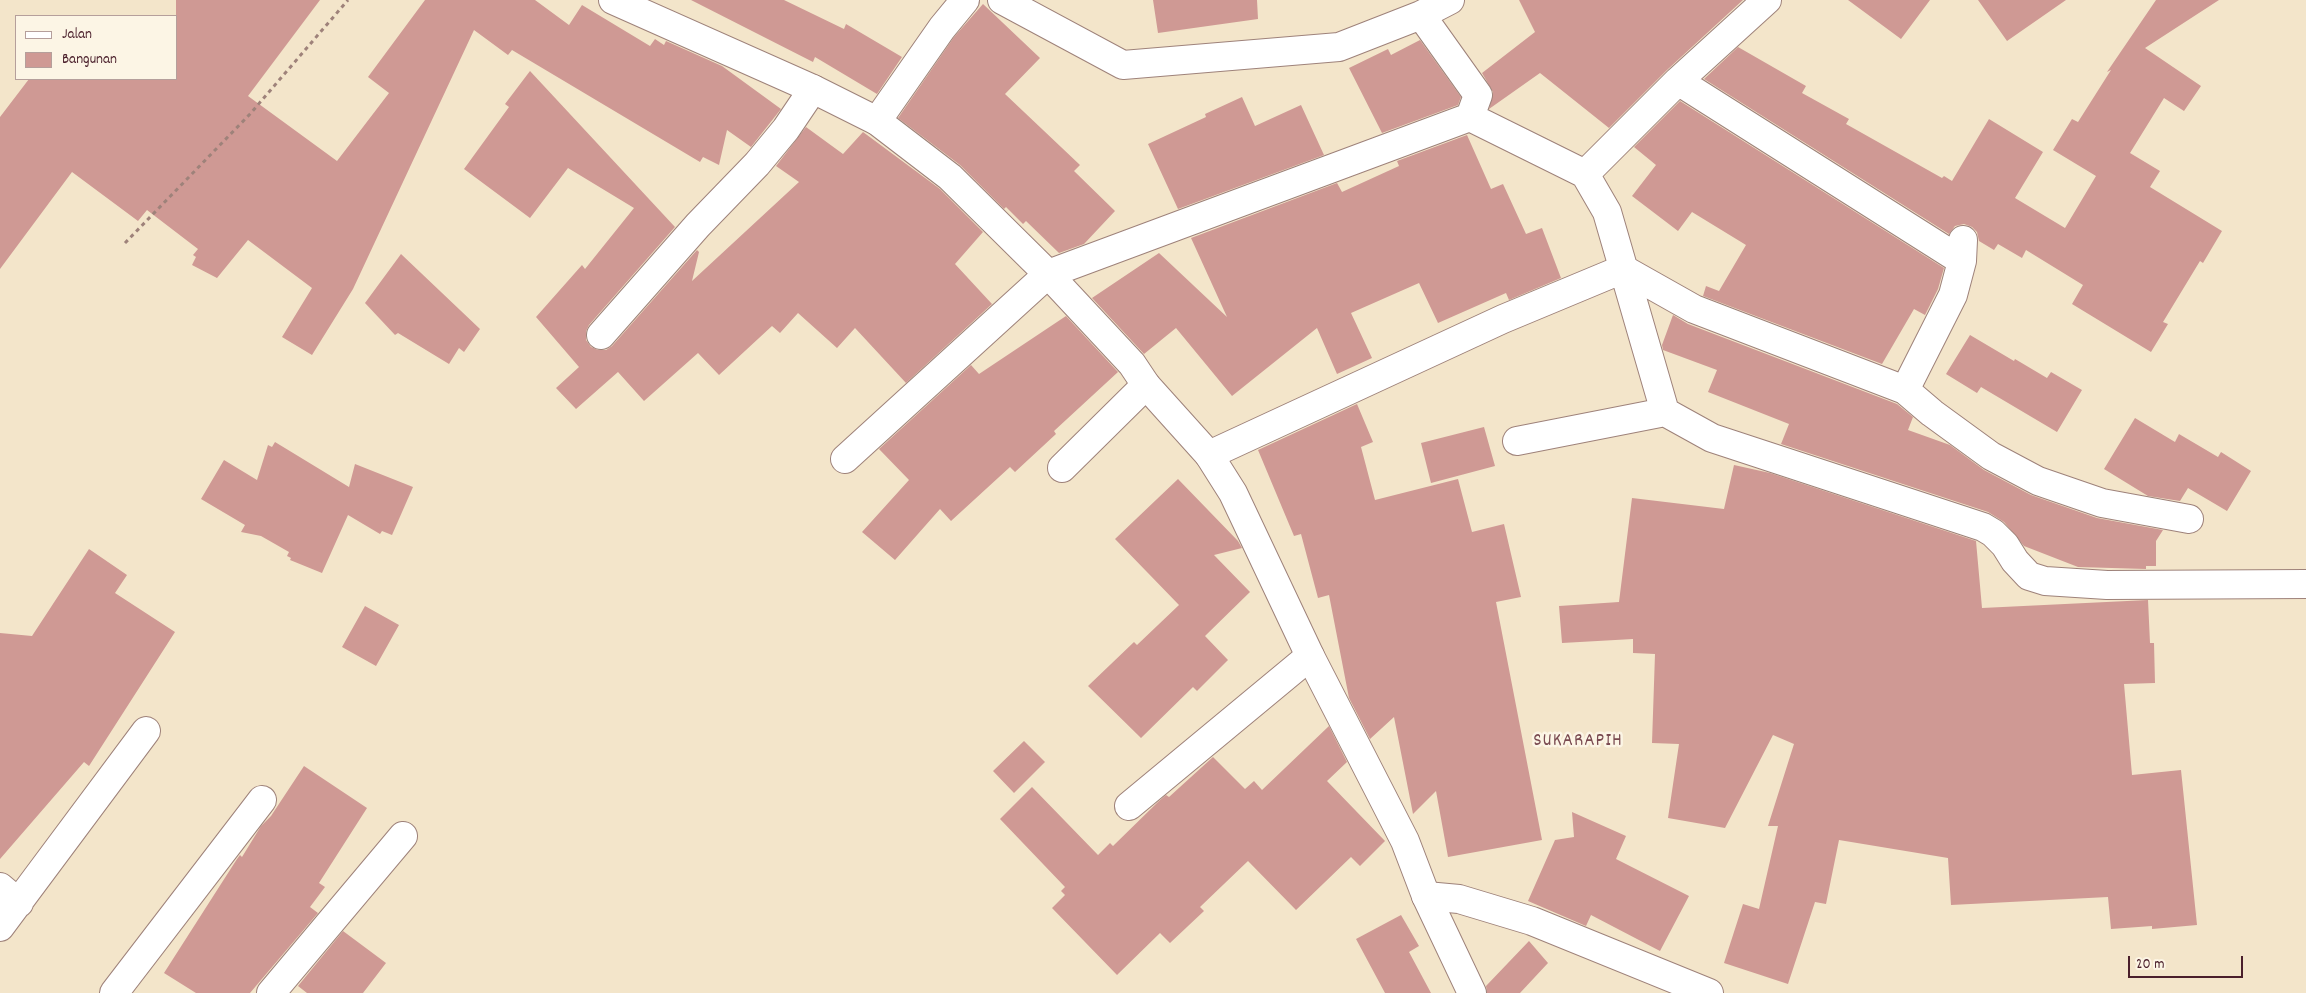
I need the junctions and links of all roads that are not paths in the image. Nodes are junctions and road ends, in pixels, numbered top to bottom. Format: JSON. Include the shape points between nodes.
{"nodes":[{"id":1,"x":613,"y":0,"type":"edge"},
{"id":2,"x":965,"y":0,"type":"edge"},
{"id":3,"x":1002,"y":0,"type":"edge"},
{"id":4,"x":1450,"y":0,"type":"edge"},
{"id":5,"x":1767,"y":0,"type":"edge"},
{"id":6,"x":1421,"y":15,"type":"junction"},
{"id":7,"x":1678,"y":81,"type":"junction"},
{"id":8,"x":813,"y":89,"type":"junction"},
{"id":9,"x":1470,"y":118,"type":"junction"},
{"id":10,"x":876,"y":121,"type":"junction"},
{"id":11,"x":1585,"y":174,"type":"junction"},
{"id":12,"x":1623,"y":269,"type":"junction"},
{"id":13,"x":1048,"y":274,"type":"junction"},
{"id":14,"x":601,"y":335,"type":"dead end"},
{"id":15,"x":1146,"y":385,"type":"junction"},
{"id":16,"x":1905,"y":390,"type":"junction"},
{"id":17,"x":1665,"y":412,"type":"junction"},
{"id":18,"x":1517,"y":441,"type":"dead end"},
{"id":19,"x":1209,"y":455,"type":"junction"},
{"id":20,"x":845,"y":459,"type":"dead end"},
{"id":21,"x":1062,"y":468,"type":"dead end"},
{"id":22,"x":2189,"y":519,"type":"dead end"},
{"id":23,"x":2306,"y":584,"type":"edge"},
{"id":24,"x":1310,"y":656,"type":"junction"},
{"id":25,"x":146,"y":731,"type":"dead end"},
{"id":26,"x":262,"y":800,"type":"dead end"},
{"id":27,"x":1129,"y":806,"type":"dead end"},
{"id":28,"x":403,"y":836,"type":"dead end"},
{"id":29,"x":10,"y":895,"type":"edge"},
{"id":30,"x":1426,"y":896,"type":"junction"},
{"id":31,"x":0,"y":927,"type":"edge"},
{"id":32,"x":114,"y":993,"type":"edge"},
{"id":33,"x":271,"y":993,"type":"edge"},
{"id":34,"x":1472,"y":993,"type":"edge"},
{"id":35,"x":1709,"y":993,"type":"edge"}],
"edges":[{"from":1,"to":8,"type":"street"},
{"from":2,"to":10,"type":"street"},
{"from":3,"to":6,"type":"street","via":[[1123,65],[1339,47]]},
{"from":4,"to":6,"type":"street"},
{"from":5,"to":7,"type":"street"},
{"from":6,"to":9,"type":"street","via":[[1478,95]]},
{"from":7,"to":11,"type":"street"},
{"from":7,"to":16,"type":"street","via":[[1962,250],[1953,295]]},
{"from":8,"to":10,"type":"street"},
{"from":8,"to":14,"type":"street","via":[[757,164]]},
{"from":9,"to":11,"type":"street"},
{"from":9,"to":13,"type":"street"},
{"from":10,"to":13,"type":"street","via":[[950,176]]},
{"from":11,"to":12,"type":"street","via":[[1607,212]]},
{"from":12,"to":16,"type":"street","via":[[1694,309]]},
{"from":12,"to":17,"type":"street"},
{"from":12,"to":19,"type":"street","via":[[1504,319]]},
{"from":13,"to":15,"type":"street","via":[[1132,364]]},
{"from":13,"to":20,"type":"street"},
{"from":15,"to":19,"type":"street"},
{"from":15,"to":21,"type":"street"},
{"from":16,"to":22,"type":"street","via":[[1991,456],[2038,480],[2102,503]]},
{"from":17,"to":18,"type":"street"},
{"from":17,"to":23,"type":"street","via":[[1712,438],[1983,527],[2005,545],[2030,576],[2045,581],[2107,585]]},
{"from":19,"to":24,"type":"street","via":[[1233,493]]},
{"from":24,"to":27,"type":"street"},
{"from":24,"to":30,"type":"street","via":[[1405,842]]},
{"from":25,"to":29,"type":"street"},
{"from":26,"to":32,"type":"street"},
{"from":28,"to":33,"type":"street"},
{"from":29,"to":31,"type":"street"},
{"from":30,"to":34,"type":"street"},
{"from":30,"to":35,"type":"street","via":[[1459,900],[1532,921]]}]}
